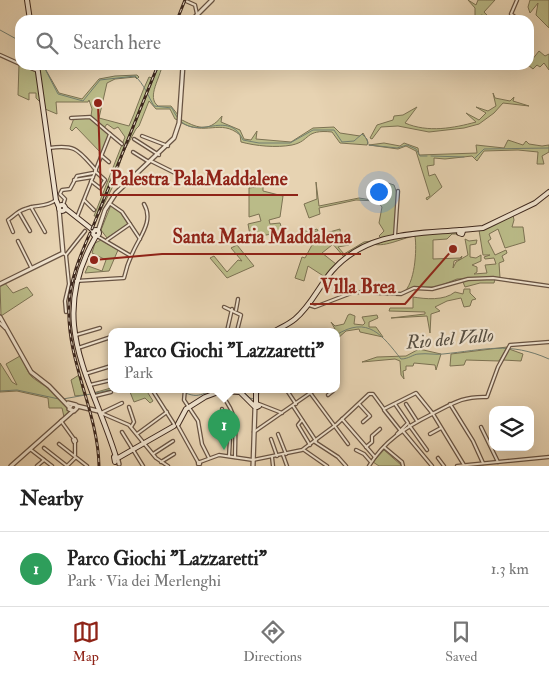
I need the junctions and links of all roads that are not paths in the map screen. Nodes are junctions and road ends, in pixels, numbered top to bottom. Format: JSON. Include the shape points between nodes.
{"nodes":[{"id":1,"x":27,"y":0,"type":"edge"},
{"id":2,"x":212,"y":0,"type":"edge"},
{"id":3,"x":517,"y":0,"type":"edge"},
{"id":4,"x":186,"y":1,"type":"edge"},
{"id":5,"x":197,"y":14,"type":"joint"},
{"id":6,"x":29,"y":15,"type":"edge"},
{"id":7,"x":512,"y":15,"type":"edge"},
{"id":8,"x":0,"y":55,"type":"edge"},
{"id":9,"x":15,"y":61,"type":"edge"},
{"id":10,"x":183,"y":70,"type":"edge"},
{"id":11,"x":38,"y":71,"type":"edge"},
{"id":12,"x":70,"y":118,"type":"dead end"},
{"id":13,"x":110,"y":134,"type":"junction"},
{"id":14,"x":142,"y":136,"type":"dead end"},
{"id":15,"x":134,"y":139,"type":"dead end"},
{"id":16,"x":122,"y":144,"type":"dead end"},
{"id":17,"x":168,"y":146,"type":"junction"},
{"id":18,"x":49,"y":148,"type":"junction"},
{"id":19,"x":133,"y":152,"type":"dead end"},
{"id":20,"x":159,"y":155,"type":"junction"},
{"id":21,"x":102,"y":156,"type":"junction"},
{"id":22,"x":109,"y":162,"type":"dead end"},
{"id":23,"x":150,"y":162,"type":"junction"},
{"id":24,"x":95,"y":171,"type":"junction"},
{"id":25,"x":93,"y":177,"type":"junction"},
{"id":26,"x":187,"y":179,"type":"dead end"},
{"id":27,"x":74,"y":180,"type":"junction"},
{"id":28,"x":91,"y":181,"type":"junction"},
{"id":29,"x":398,"y":191,"type":"dead end"},
{"id":30,"x":549,"y":192,"type":"edge"},
{"id":31,"x":56,"y":194,"type":"junction"},
{"id":32,"x":56,"y":200,"type":"junction"},
{"id":33,"x":84,"y":200,"type":"junction"},
{"id":34,"x":109,"y":203,"type":"junction"},
{"id":35,"x":144,"y":204,"type":"dead end"},
{"id":36,"x":31,"y":207,"type":"junction"},
{"id":37,"x":61,"y":208,"type":"junction"},
{"id":38,"x":94,"y":210,"type":"dead end"},
{"id":39,"x":19,"y":212,"type":"junction"},
{"id":40,"x":76,"y":217,"type":"junction"},
{"id":41,"x":130,"y":224,"type":"junction"},
{"id":42,"x":30,"y":231,"type":"dead end"},
{"id":43,"x":85,"y":231,"type":"dead end"},
{"id":44,"x":13,"y":232,"type":"dead end"},
{"id":45,"x":45,"y":232,"type":"dead end"},
{"id":46,"x":96,"y":233,"type":"junction"},
{"id":47,"x":395,"y":237,"type":"junction"},
{"id":48,"x":140,"y":239,"type":"junction"},
{"id":49,"x":18,"y":241,"type":"dead end"},
{"id":50,"x":106,"y":241,"type":"junction"},
{"id":51,"x":64,"y":254,"type":"junction"},
{"id":52,"x":131,"y":256,"type":"junction"},
{"id":53,"x":32,"y":268,"type":"junction"},
{"id":54,"x":76,"y":281,"type":"junction"},
{"id":55,"x":0,"y":284,"type":"edge"},
{"id":56,"x":549,"y":286,"type":"edge"},
{"id":57,"x":238,"y":299,"type":"dead end"},
{"id":58,"x":308,"y":305,"type":"junction"},
{"id":59,"x":224,"y":307,"type":"dead end"},
{"id":60,"x":232,"y":309,"type":"junction"},
{"id":61,"x":236,"y":310,"type":"junction"},
{"id":62,"x":66,"y":312,"type":"dead end"},
{"id":63,"x":0,"y":317,"type":"edge"},
{"id":64,"x":0,"y":323,"type":"edge"},
{"id":65,"x":100,"y":328,"type":"dead end"},
{"id":66,"x":229,"y":328,"type":"edge"},
{"id":67,"x":238,"y":328,"type":"edge"},
{"id":68,"x":280,"y":328,"type":"edge"},
{"id":69,"x":7,"y":329,"type":"junction"},
{"id":70,"x":76,"y":335,"type":"junction"},
{"id":71,"x":108,"y":338,"type":"edge"},
{"id":72,"x":549,"y":342,"type":"edge"},
{"id":73,"x":78,"y":348,"type":"junction"},
{"id":74,"x":108,"y":367,"type":"edge"},
{"id":75,"x":84,"y":374,"type":"junction"},
{"id":76,"x":108,"y":381,"type":"edge"},
{"id":77,"x":88,"y":386,"type":"junction"},
{"id":78,"x":108,"y":392,"type":"edge"},
{"id":79,"x":154,"y":393,"type":"edge"},
{"id":80,"x":185,"y":393,"type":"edge"},
{"id":81,"x":217,"y":393,"type":"edge"},
{"id":82,"x":223,"y":393,"type":"edge"},
{"id":83,"x":241,"y":393,"type":"edge"},
{"id":84,"x":256,"y":393,"type":"edge"},
{"id":85,"x":289,"y":393,"type":"edge"},
{"id":86,"x":330,"y":393,"type":"edge"},
{"id":87,"x":310,"y":394,"type":"joint"},
{"id":88,"x":92,"y":395,"type":"junction"},
{"id":89,"x":328,"y":395,"type":"dead end"},
{"id":90,"x":122,"y":403,"type":"dead end"},
{"id":91,"x":256,"y":403,"type":"junction"},
{"id":92,"x":359,"y":403,"type":"junction"},
{"id":93,"x":296,"y":404,"type":"junction"},
{"id":94,"x":395,"y":404,"type":"junction"},
{"id":95,"x":406,"y":404,"type":"dead end"},
{"id":96,"x":450,"y":404,"type":"junction"},
{"id":97,"x":293,"y":406,"type":"junction"},
{"id":98,"x":129,"y":407,"type":"dead end"},
{"id":99,"x":189,"y":407,"type":"junction"},
{"id":100,"x":73,"y":408,"type":"junction"},
{"id":101,"x":222,"y":408,"type":"dead end"},
{"id":102,"x":384,"y":410,"type":"junction"},
{"id":103,"x":99,"y":412,"type":"junction"},
{"id":104,"x":167,"y":412,"type":"junction"},
{"id":105,"x":282,"y":413,"type":"junction"},
{"id":106,"x":432,"y":414,"type":"junction"},
{"id":107,"x":342,"y":419,"type":"junction"},
{"id":108,"x":302,"y":420,"type":"junction"},
{"id":109,"x":60,"y":421,"type":"junction"},
{"id":110,"x":417,"y":421,"type":"junction"},
{"id":111,"x":363,"y":422,"type":"dead end"},
{"id":112,"x":176,"y":425,"type":"junction"},
{"id":113,"x":409,"y":425,"type":"junction"},
{"id":114,"x":131,"y":427,"type":"junction"},
{"id":115,"x":334,"y":427,"type":"junction"},
{"id":116,"x":481,"y":427,"type":"dead end"},
{"id":117,"x":441,"y":428,"type":"junction"},
{"id":118,"x":380,"y":429,"type":"dead end"},
{"id":119,"x":401,"y":430,"type":"junction"},
{"id":120,"x":122,"y":432,"type":"dead end"},
{"id":121,"x":254,"y":432,"type":"junction"},
{"id":122,"x":136,"y":434,"type":"junction"},
{"id":123,"x":278,"y":434,"type":"dead end"},
{"id":124,"x":430,"y":434,"type":"dead end"},
{"id":125,"x":272,"y":439,"type":"dead end"},
{"id":126,"x":173,"y":441,"type":"dead end"},
{"id":127,"x":316,"y":442,"type":"junction"},
{"id":128,"x":59,"y":444,"type":"dead end"},
{"id":129,"x":144,"y":444,"type":"junction"},
{"id":130,"x":348,"y":444,"type":"dead end"},
{"id":131,"x":310,"y":445,"type":"junction"},
{"id":132,"x":366,"y":447,"type":"junction"},
{"id":133,"x":30,"y":448,"type":"junction"},
{"id":134,"x":44,"y":448,"type":"dead end"},
{"id":135,"x":384,"y":448,"type":"junction"},
{"id":136,"x":303,"y":449,"type":"junction"},
{"id":137,"x":132,"y":450,"type":"junction"},
{"id":138,"x":356,"y":450,"type":"dead end"},
{"id":139,"x":428,"y":450,"type":"dead end"},
{"id":140,"x":153,"y":454,"type":"junction"},
{"id":141,"x":174,"y":454,"type":"dead end"},
{"id":142,"x":284,"y":455,"type":"junction"},
{"id":143,"x":229,"y":456,"type":"junction"},
{"id":144,"x":277,"y":456,"type":"junction"},
{"id":145,"x":75,"y":457,"type":"junction"},
{"id":146,"x":235,"y":457,"type":"junction"},
{"id":147,"x":272,"y":457,"type":"junction"},
{"id":148,"x":374,"y":457,"type":"junction"},
{"id":149,"x":549,"y":457,"type":"edge"},
{"id":150,"x":209,"y":458,"type":"junction"},
{"id":151,"x":438,"y":458,"type":"dead end"},
{"id":152,"x":44,"y":460,"type":"junction"},
{"id":153,"x":253,"y":460,"type":"junction"},
{"id":154,"x":116,"y":462,"type":"edge"},
{"id":155,"x":161,"y":462,"type":"junction"},
{"id":156,"x":498,"y":462,"type":"junction"},
{"id":157,"x":371,"y":463,"type":"junction"},
{"id":158,"x":199,"y":464,"type":"edge"},
{"id":159,"x":485,"y":464,"type":"edge"},
{"id":160,"x":464,"y":465,"type":"edge"},
{"id":161,"x":11,"y":466,"type":"edge"},
{"id":162,"x":36,"y":466,"type":"edge"},
{"id":163,"x":52,"y":466,"type":"edge"},
{"id":164,"x":67,"y":466,"type":"edge"},
{"id":165,"x":87,"y":466,"type":"edge"},
{"id":166,"x":143,"y":466,"type":"edge"},
{"id":167,"x":168,"y":466,"type":"edge"},
{"id":168,"x":194,"y":466,"type":"edge"},
{"id":169,"x":253,"y":466,"type":"edge"},
{"id":170,"x":273,"y":466,"type":"edge"},
{"id":171,"x":287,"y":466,"type":"edge"},
{"id":172,"x":327,"y":466,"type":"edge"},
{"id":173,"x":346,"y":466,"type":"edge"},
{"id":174,"x":369,"y":466,"type":"edge"},
{"id":175,"x":403,"y":466,"type":"edge"},
{"id":176,"x":432,"y":466,"type":"edge"},
{"id":177,"x":444,"y":466,"type":"edge"},
{"id":178,"x":457,"y":466,"type":"edge"}],
"edges":[{"from":1,"to":6,"type":"main road"},
{"from":2,"to":5,"type":"street"},
{"from":3,"to":7,"type":"street"},
{"from":4,"to":5,"type":"street","via":[[194,5]]},
{"from":8,"to":9,"type":"street"},
{"from":10,"to":17,"type":"street","via":[[179,120]]},
{"from":11,"to":18,"type":"main road"},
{"from":12,"to":13,"type":"street","via":[[90,117]]},
{"from":13,"to":16,"type":"street"},
{"from":13,"to":21,"type":"street"},
{"from":14,"to":17,"type":"street"},
{"from":15,"to":20,"type":"street"},
{"from":17,"to":20,"type":"street"},
{"from":18,"to":24,"type":"street","via":[[75,148]]},
{"from":18,"to":31,"type":"main road"},
{"from":19,"to":23,"type":"street"},
{"from":20,"to":23,"type":"street"},
{"from":21,"to":22,"type":"street"},
{"from":21,"to":24,"type":"street"},
{"from":23,"to":26,"type":"street"},
{"from":23,"to":34,"type":"street","via":[[134,174]]},
{"from":24,"to":25,"type":"street"},
{"from":24,"to":27,"type":"street"},
{"from":24,"to":28,"type":"street","via":[[105,182],[100,188]]},
{"from":25,"to":27,"type":"street"},
{"from":25,"to":28,"type":"street"},
{"from":27,"to":37,"type":"street","via":[[70,189],[61,191],[65,199]]},
{"from":28,"to":33,"type":"street"},
{"from":29,"to":47,"type":"street"},
{"from":30,"to":47,"type":"main road","via":[[531,206],[478,230],[430,231]]},
{"from":31,"to":32,"type":"main road"},
{"from":31,"to":37,"type":"main road"},
{"from":32,"to":36,"type":"street","via":[[43,207]]},
{"from":32,"to":37,"type":"main road"},
{"from":33,"to":38,"type":"street"},
{"from":33,"to":40,"type":"street"},
{"from":34,"to":41,"type":"street","via":[[122,212]]},
{"from":34,"to":46,"type":"street"},
{"from":35,"to":48,"type":"street","via":[[148,220]]},
{"from":36,"to":39,"type":"street"},
{"from":36,"to":45,"type":"street"},
{"from":37,"to":40,"type":"main road"},
{"from":37,"to":46,"type":"main road"},
{"from":37,"to":51,"type":"street"},
{"from":39,"to":42,"type":"street"},
{"from":39,"to":44,"type":"street","via":[[8,220]]},
{"from":40,"to":46,"type":"main road"},
{"from":41,"to":48,"type":"street"},
{"from":41,"to":50,"type":"street"},
{"from":43,"to":51,"type":"street"},
{"from":46,"to":50,"type":"street"},
{"from":46,"to":54,"type":"main road"},
{"from":47,"to":58,"type":"main road","via":[[370,242],[357,249],[334,269]]},
{"from":48,"to":52,"type":"street"},
{"from":49,"to":53,"type":"street"},
{"from":50,"to":52,"type":"street"},
{"from":51,"to":53,"type":"street"},
{"from":51,"to":62,"type":"street","via":[[69,284]]},
{"from":52,"to":54,"type":"street","via":[[124,278]]},
{"from":53,"to":55,"type":"street"},
{"from":54,"to":70,"type":"main road","via":[[73,305]]},
{"from":56,"to":58,"type":"street","via":[[501,279],[468,279],[432,288],[414,288],[401,294],[354,292],[315,307]]},
{"from":57,"to":61,"type":"street"},
{"from":58,"to":68,"type":"main road","via":[[295,319]]},
{"from":59,"to":60,"type":"street"},
{"from":60,"to":61,"type":"street"},
{"from":60,"to":66,"type":"street"},
{"from":61,"to":67,"type":"street","via":[[241,316]]},
{"from":63,"to":69,"type":"street"},
{"from":64,"to":69,"type":"street"},
{"from":65,"to":70,"type":"street"},
{"from":69,"to":100,"type":"street","via":[[31,372]]},
{"from":70,"to":73,"type":"main road"},
{"from":71,"to":73,"type":"street"},
{"from":72,"to":96,"type":"street","via":[[509,347],[487,397],[459,399]]},
{"from":73,"to":75,"type":"main road"},
{"from":74,"to":75,"type":"street"},
{"from":75,"to":77,"type":"main road"},
{"from":76,"to":77,"type":"street"},
{"from":77,"to":88,"type":"main road"},
{"from":78,"to":88,"type":"street"},
{"from":79,"to":104,"type":"street"},
{"from":80,"to":99,"type":"street","via":[[184,400]]},
{"from":81,"to":99,"type":"main road"},
{"from":82,"to":146,"type":"street","via":[[235,418]]},
{"from":83,"to":91,"type":"main road"},
{"from":84,"to":91,"type":"main road"},
{"from":85,"to":93,"type":"street"},
{"from":86,"to":89,"type":"street"},
{"from":87,"to":93,"type":"street"},
{"from":87,"to":115,"type":"street"},
{"from":88,"to":103,"type":"main road"},
{"from":90,"to":103,"type":"street"},
{"from":91,"to":105,"type":"street"},
{"from":91,"to":121,"type":"street"},
{"from":92,"to":102,"type":"street","via":[[372,393]]},
{"from":92,"to":107,"type":"street"},
{"from":92,"to":111,"type":"street","via":[[370,416]]},
{"from":93,"to":97,"type":"street"},
{"from":94,"to":102,"type":"street"},
{"from":94,"to":106,"type":"street","via":[[416,394]]},
{"from":94,"to":119,"type":"street","via":[[408,423]]},
{"from":95,"to":110,"type":"street"},
{"from":96,"to":106,"type":"street"},
{"from":96,"to":159,"type":"street"},
{"from":97,"to":105,"type":"street"},
{"from":97,"to":108,"type":"street"},
{"from":98,"to":114,"type":"street","via":[[134,422]]},
{"from":99,"to":112,"type":"main road"},
{"from":99,"to":150,"type":"street"},
{"from":100,"to":103,"type":"street"},
{"from":100,"to":109,"type":"street"},
{"from":101,"to":143,"type":"street","via":[[230,439]]},
{"from":102,"to":119,"type":"street"},
{"from":103,"to":114,"type":"street"},
{"from":103,"to":154,"type":"main road"},
{"from":104,"to":112,"type":"street"},
{"from":104,"to":122,"type":"street"},
{"from":105,"to":121,"type":"street"},
{"from":106,"to":110,"type":"street"},
{"from":106,"to":117,"type":"street"},
{"from":107,"to":115,"type":"street"},
{"from":107,"to":132,"type":"street"},
{"from":108,"to":127,"type":"street"},
{"from":108,"to":131,"type":"street","via":[[298,425]]},
{"from":109,"to":133,"type":"street"},
{"from":109,"to":145,"type":"street","via":[[77,440]]},
{"from":110,"to":113,"type":"street"},
{"from":112,"to":129,"type":"main road"},
{"from":112,"to":158,"type":"street"},
{"from":113,"to":119,"type":"street"},
{"from":113,"to":139,"type":"street"},
{"from":114,"to":122,"type":"street"},
{"from":115,"to":127,"type":"street"},
{"from":115,"to":130,"type":"street"},
{"from":116,"to":156,"type":"street"},
{"from":117,"to":124,"type":"street"},
{"from":117,"to":160,"type":"street"},
{"from":118,"to":132,"type":"street"},
{"from":119,"to":135,"type":"street"},
{"from":119,"to":176,"type":"street"},
{"from":120,"to":137,"type":"street"},
{"from":121,"to":153,"type":"street"},
{"from":122,"to":129,"type":"street"},
{"from":123,"to":142,"type":"street"},
{"from":125,"to":144,"type":"street"},
{"from":126,"to":140,"type":"street"},
{"from":127,"to":131,"type":"street"},
{"from":127,"to":173,"type":"street"},
{"from":128,"to":145,"type":"street"},
{"from":129,"to":137,"type":"main road"},
{"from":129,"to":140,"type":"street"},
{"from":131,"to":136,"type":"street"},
{"from":132,"to":148,"type":"street"},
{"from":133,"to":152,"type":"street"},
{"from":133,"to":161,"type":"street"},
{"from":134,"to":164,"type":"street"},
{"from":135,"to":148,"type":"street"},
{"from":135,"to":175,"type":"street"},
{"from":136,"to":142,"type":"street"},
{"from":136,"to":172,"type":"street"},
{"from":137,"to":154,"type":"main road"},
{"from":137,"to":166,"type":"street"},
{"from":138,"to":157,"type":"street"},
{"from":140,"to":155,"type":"street"},
{"from":141,"to":155,"type":"street"},
{"from":142,"to":144,"type":"street"},
{"from":142,"to":171,"type":"street"},
{"from":143,"to":146,"type":"street"},
{"from":143,"to":150,"type":"street"},
{"from":144,"to":147,"type":"street"},
{"from":145,"to":164,"type":"street"},
{"from":145,"to":165,"type":"street"},
{"from":146,"to":153,"type":"street"},
{"from":147,"to":153,"type":"street"},
{"from":147,"to":170,"type":"street"},
{"from":148,"to":157,"type":"street"},
{"from":149,"to":156,"type":"street"},
{"from":150,"to":158,"type":"street"},
{"from":151,"to":177,"type":"street"},
{"from":152,"to":162,"type":"street"},
{"from":152,"to":163,"type":"street"},
{"from":153,"to":169,"type":"street"},
{"from":155,"to":167,"type":"street"},
{"from":156,"to":159,"type":"street"},
{"from":157,"to":174,"type":"street"},
{"from":158,"to":168,"type":"street"},
{"from":159,"to":160,"type":"street"},
{"from":160,"to":178,"type":"street"}]}
